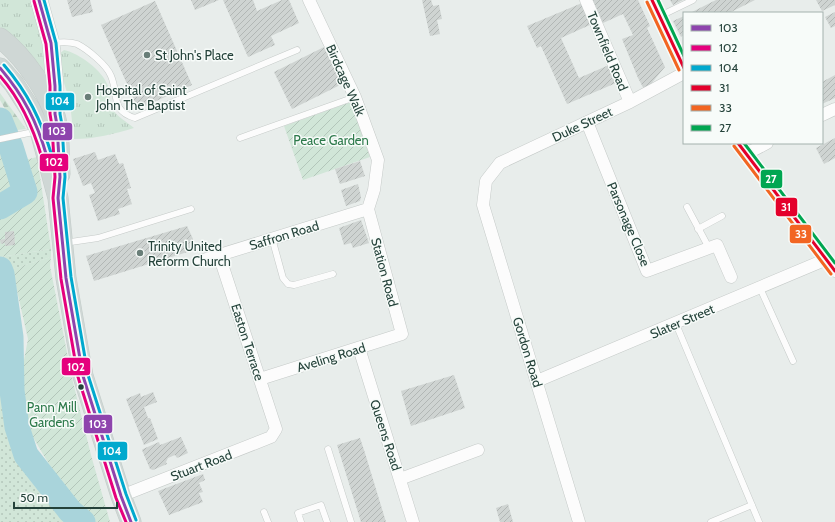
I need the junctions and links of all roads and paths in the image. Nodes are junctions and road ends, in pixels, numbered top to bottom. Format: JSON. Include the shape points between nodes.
{"nodes":[{"id":1,"x":38,"y":0,"type":"edge"},
{"id":2,"x":309,"y":0,"type":"edge"},
{"id":3,"x":586,"y":0,"type":"edge"},
{"id":4,"x":652,"y":0,"type":"edge"},
{"id":5,"x":693,"y":0,"type":"edge"},
{"id":6,"x":660,"y":16,"type":"junction"},
{"id":7,"x":0,"y":38,"type":"edge"},
{"id":8,"x":51,"y":43,"type":"junction"},
{"id":9,"x":297,"y":50,"type":"dead end"},
{"id":10,"x":683,"y":66,"type":"edge"},
{"id":11,"x":0,"y":68,"type":"edge"},
{"id":12,"x":683,"y":74,"type":"edge"},
{"id":13,"x":355,"y":97,"type":"junction"},
{"id":14,"x":630,"y":102,"type":"junction"},
{"id":15,"x":835,"y":109,"type":"edge"},
{"id":16,"x":55,"y":114,"type":"junction"},
{"id":17,"x":823,"y":115,"type":"edge"},
{"id":18,"x":587,"y":122,"type":"junction"},
{"id":19,"x":31,"y":133,"type":"junction"},
{"id":20,"x":3,"y":138,"type":"edge"},
{"id":21,"x":240,"y":138,"type":"dead end"},
{"id":22,"x":739,"y":144,"type":"edge"},
{"id":23,"x":765,"y":144,"type":"edge"},
{"id":24,"x":746,"y":154,"type":"junction"},
{"id":25,"x":486,"y":181,"type":"joint"},
{"id":26,"x":58,"y":198,"type":"junction"},
{"id":27,"x":687,"y":207,"type":"dead end"},
{"id":28,"x":191,"y":209,"type":"dead end"},
{"id":29,"x":368,"y":209,"type":"junction"},
{"id":30,"x":722,"y":216,"type":"dead end"},
{"id":31,"x":698,"y":228,"type":"junction"},
{"id":32,"x":272,"y":238,"type":"junction"},
{"id":33,"x":62,"y":243,"type":"junction"},
{"id":34,"x":709,"y":248,"type":"junction"},
{"id":35,"x":220,"y":255,"type":"junction"},
{"id":36,"x":827,"y":260,"type":"junction"},
{"id":37,"x":200,"y":261,"type":"dead end"},
{"id":38,"x":835,"y":271,"type":"edge"},
{"id":39,"x":333,"y":274,"type":"dead end"},
{"id":40,"x":731,"y":277,"type":"dead end"},
{"id":41,"x":760,"y":288,"type":"junction"},
{"id":42,"x":676,"y":324,"type":"junction"},
{"id":43,"x":402,"y":334,"type":"joint"},
{"id":44,"x":359,"y":348,"type":"junction"},
{"id":45,"x":792,"y":361,"type":"dead end"},
{"id":46,"x":260,"y":379,"type":"junction"},
{"id":47,"x":537,"y":382,"type":"junction"},
{"id":48,"x":276,"y":429,"type":"joint"},
{"id":49,"x":328,"y":449,"type":"dead end"},
{"id":50,"x":478,"y":450,"type":"dead end"},
{"id":51,"x":400,"y":479,"type":"junction"},
{"id":52,"x":121,"y":496,"type":"junction"},
{"id":53,"x":752,"y":505,"type":"junction"},
{"id":54,"x":264,"y":512,"type":"dead end"},
{"id":55,"x":131,"y":522,"type":"edge"},
{"id":56,"x":268,"y":522,"type":"edge"},
{"id":57,"x":301,"y":522,"type":"edge"},
{"id":58,"x":327,"y":522,"type":"edge"},
{"id":59,"x":351,"y":522,"type":"edge"},
{"id":60,"x":413,"y":522,"type":"edge"},
{"id":61,"x":579,"y":522,"type":"edge"},
{"id":62,"x":711,"y":522,"type":"edge"},
{"id":63,"x":759,"y":522,"type":"edge"}],
"edges":[{"from":1,"to":8,"type":"street"},
{"from":2,"to":13,"type":"street","name":"Birdcage Walk"},
{"from":3,"to":14,"type":"street","name":"Townfield Road"},
{"from":4,"to":6,"type":"street"},
{"from":5,"to":6,"type":"lane"},
{"from":6,"to":10,"type":"street"},
{"from":7,"to":16,"type":"main road","via":[[36,76]]},
{"from":8,"to":9,"type":"lane","via":[[77,44],[94,56],[111,74],[118,107],[136,118]]},
{"from":8,"to":16,"type":"street"},
{"from":11,"to":19,"type":"main road","via":[[30,109]]},
{"from":12,"to":14,"type":"street","name":"Duke Street"},
{"from":13,"to":21,"type":"lane"},
{"from":13,"to":29,"type":"street","name":"Birdcage Walk","via":[[378,160],[374,190]]},
{"from":14,"to":18,"type":"street","name":"Duke Street"},
{"from":15,"to":17,"type":"street"},
{"from":16,"to":26,"type":"main road","via":[[60,176]]},
{"from":18,"to":25,"type":"street","name":"Duke Street","via":[[500,163]]},
{"from":18,"to":34,"type":"street","name":"Parsonage Close","via":[[647,271]]},
{"from":19,"to":20,"type":"lane"},
{"from":19,"to":26,"type":"main road"},
{"from":22,"to":24,"type":"street"},
{"from":23,"to":24,"type":"street"},
{"from":24,"to":36,"type":"street"},
{"from":25,"to":47,"type":"street","name":"Gordon Road","via":[[483,205]]},
{"from":26,"to":33,"type":"main road"},
{"from":27,"to":31,"type":"lane"},
{"from":28,"to":33,"type":"lane","via":[[98,238]]},
{"from":29,"to":32,"type":"street","name":"Saffron Road"},
{"from":29,"to":43,"type":"street","name":"Station Road"},
{"from":30,"to":31,"type":"lane"},
{"from":31,"to":34,"type":"lane"},
{"from":32,"to":35,"type":"street","name":"Saffron Road"},
{"from":32,"to":39,"type":"lane","via":[[283,278],[288,284],[294,285]]},
{"from":33,"to":52,"type":"main road","via":[[83,376]]},
{"from":34,"to":40,"type":"street","via":[[717,245]]},
{"from":35,"to":37,"type":"street","name":"Saffron Road"},
{"from":35,"to":46,"type":"street","name":"Easton Terrace"},
{"from":36,"to":38,"type":"street"},
{"from":36,"to":41,"type":"street","name":"Slater Street"},
{"from":41,"to":42,"type":"street","name":"Slater Street"},
{"from":41,"to":45,"type":"lane"},
{"from":42,"to":47,"type":"street","name":"Slater Street"},
{"from":42,"to":53,"type":"lane"},
{"from":43,"to":44,"type":"street","name":"Aveling Road"},
{"from":44,"to":46,"type":"street","name":"Aveling Road"},
{"from":44,"to":51,"type":"street","name":"Queens Road"},
{"from":46,"to":48,"type":"street","name":"Easton Terrace"},
{"from":47,"to":61,"type":"street","name":"Gordon Road"},
{"from":48,"to":52,"type":"street","name":"Stuart Road","via":[[271,437]]},
{"from":49,"to":59,"type":"lane"},
{"from":50,"to":51,"type":"street"},
{"from":51,"to":60,"type":"street","name":"Queens Road"},
{"from":52,"to":55,"type":"main road"},
{"from":53,"to":62,"type":"lane"},
{"from":53,"to":63,"type":"lane"},
{"from":54,"to":56,"type":"lane"},
{"from":57,"to":58,"type":"lane","via":[[298,513],[320,505]]}]}
